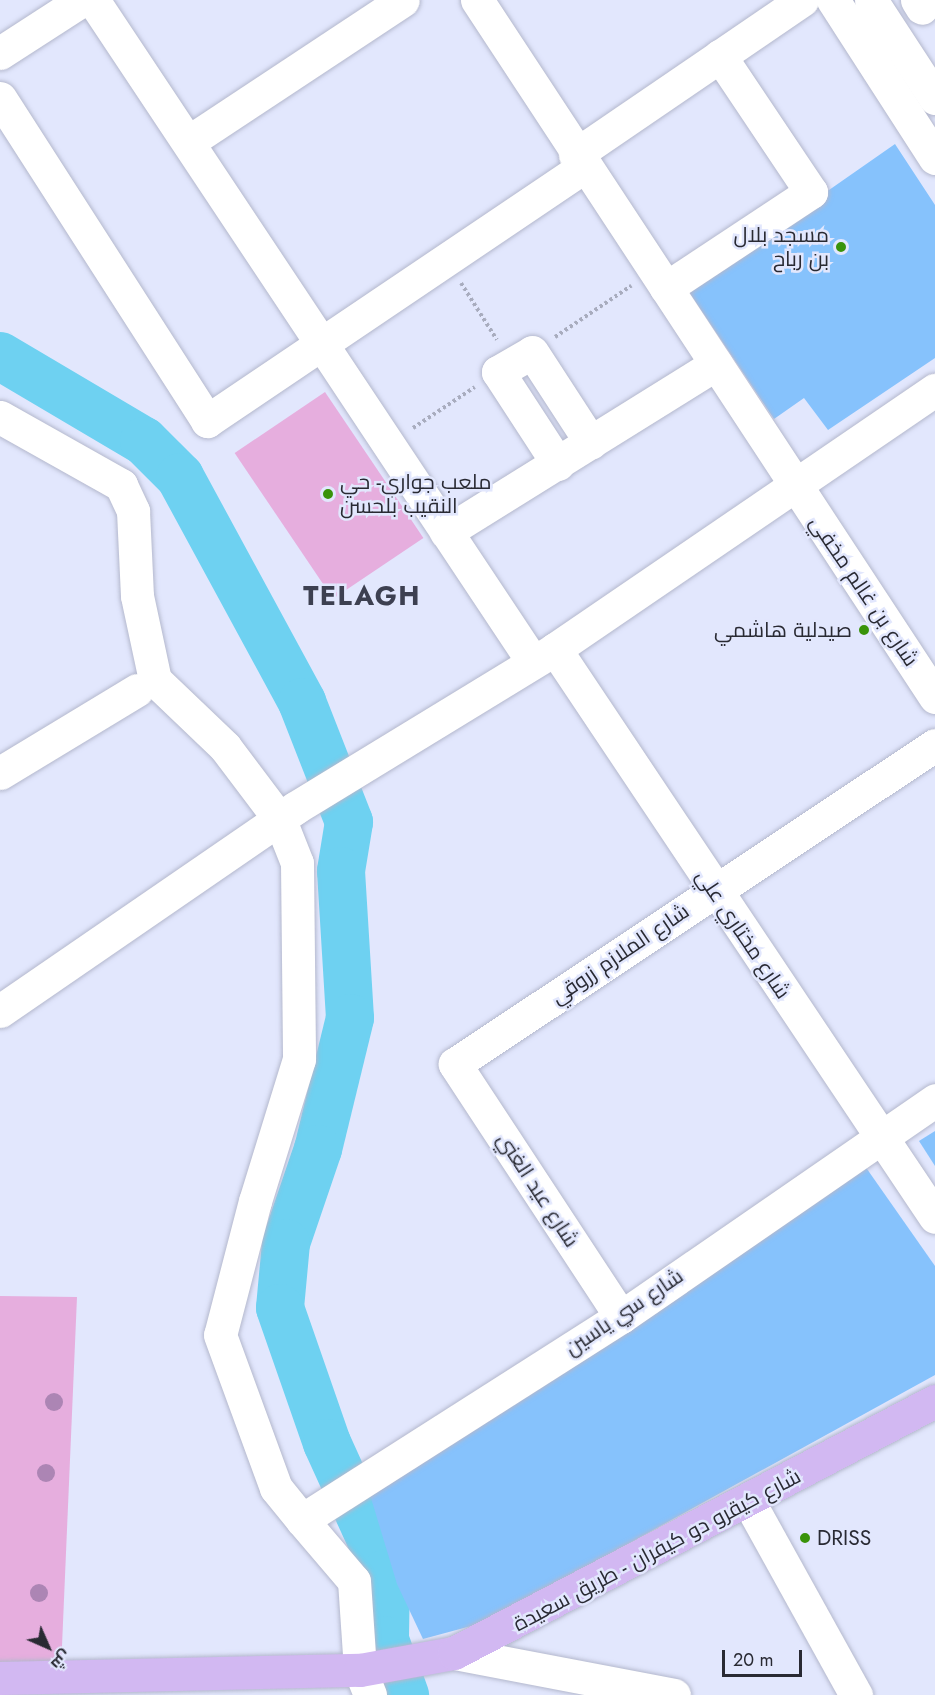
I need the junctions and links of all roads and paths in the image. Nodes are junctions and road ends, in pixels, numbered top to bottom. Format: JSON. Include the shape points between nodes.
{"nodes":[{"id":1,"x":82,"y":0,"type":"edge"},
{"id":2,"x":93,"y":0,"type":"edge"},
{"id":3,"x":403,"y":0,"type":"edge"},
{"id":4,"x":802,"y":0,"type":"edge"},
{"id":5,"x":833,"y":0,"type":"edge"},
{"id":6,"x":871,"y":0,"type":"edge"},
{"id":7,"x":481,"y":1,"type":"edge"},
{"id":8,"x":38,"y":11,"type":"edge"},
{"id":9,"x":0,"y":53,"type":"edge"},
{"id":10,"x":720,"y":56,"type":"junction"},
{"id":11,"x":0,"y":98,"type":"edge"},
{"id":12,"x":935,"y":98,"type":"edge"},
{"id":13,"x":190,"y":141,"type":"junction"},
{"id":14,"x":935,"y":158,"type":"edge"},
{"id":15,"x":579,"y":161,"type":"junction"},
{"id":16,"x":455,"y":273,"type":"dead end"},
{"id":17,"x":660,"y":279,"type":"junction"},
{"id":18,"x":324,"y":343,"type":"junction"},
{"id":19,"x":512,"y":364,"type":"junction"},
{"id":20,"x":716,"y":364,"type":"junction"},
{"id":21,"x":935,"y":390,"type":"edge"},
{"id":22,"x":0,"y":417,"type":"edge"},
{"id":23,"x":390,"y":443,"type":"junction"},
{"id":24,"x":591,"y":443,"type":"junction"},
{"id":25,"x":558,"y":464,"type":"junction"},
{"id":26,"x":793,"y":485,"type":"junction"},
{"id":27,"x":446,"y":532,"type":"junction"},
{"id":28,"x":544,"y":655,"type":"junction"},
{"id":29,"x":137,"y":690,"type":"dead end"},
{"id":30,"x":935,"y":697,"type":"edge"},
{"id":31,"x":935,"y":745,"type":"edge"},
{"id":32,"x":0,"y":773,"type":"edge"},
{"id":33,"x":288,"y":814,"type":"junction"},
{"id":34,"x":714,"y":892,"type":"junction"},
{"id":35,"x":0,"y":1011,"type":"edge"},
{"id":36,"x":455,"y":1064,"type":"joint"},
{"id":37,"x":935,"y":1100,"type":"edge"},
{"id":38,"x":880,"y":1137,"type":"junction"},
{"id":39,"x":935,"y":1217,"type":"edge"},
{"id":40,"x":621,"y":1317,"type":"junction"},
{"id":41,"x":935,"y":1401,"type":"edge"},
{"id":42,"x":749,"y":1502,"type":"junction"},
{"id":43,"x":302,"y":1520,"type":"junction"},
{"id":44,"x":441,"y":1657,"type":"junction"},
{"id":45,"x":0,"y":1678,"type":"edge"},
{"id":46,"x":366,"y":1678,"type":"edge"},
{"id":47,"x":240,"y":1684,"type":"edge"},
{"id":48,"x":674,"y":1695,"type":"edge"},
{"id":49,"x":856,"y":1695,"type":"edge"}],
"edges":[{"from":1,"to":8,"type":"street"},
{"from":2,"to":13,"type":"street","name":"شارع مختاري علي"},
{"from":3,"to":13,"type":"street"},
{"from":4,"to":10,"type":"street"},
{"from":5,"to":14,"type":"street"},
{"from":6,"to":12,"type":"street"},
{"from":7,"to":15,"type":"street","name":"شارع بن غالم مخفي"},
{"from":8,"to":9,"type":"street"},
{"from":10,"to":15,"type":"street"},
{"from":10,"to":17,"type":"street","via":[[811,192]]},
{"from":11,"to":18,"type":"street","via":[[207,421]]},
{"from":13,"to":18,"type":"street","name":"شارع مختاري علي"},
{"from":15,"to":17,"type":"street","name":"شارع بن غالم مخفي"},
{"from":15,"to":18,"type":"street"},
{"from":16,"to":19,"type":"path"},
{"from":17,"to":19,"type":"path"},
{"from":17,"to":20,"type":"street","name":"شارع بن غالم مخفي"},
{"from":18,"to":23,"type":"street","name":"شارع مختاري علي"},
{"from":19,"to":23,"type":"path"},
{"from":19,"to":24,"type":"street","via":[[531,352]]},
{"from":19,"to":25,"type":"street"},
{"from":20,"to":24,"type":"street"},
{"from":20,"to":26,"type":"street","name":"شارع بن غالم مخفي"},
{"from":21,"to":26,"type":"street"},
{"from":22,"to":33,"type":"street","via":[[121,485],[133,511],[137,596],[155,680]]},
{"from":23,"to":27,"type":"street","name":"شارع مختاري علي"},
{"from":24,"to":25,"type":"street"},
{"from":25,"to":27,"type":"street"},
{"from":26,"to":28,"type":"street"},
{"from":26,"to":30,"type":"street","name":"شارع بن غالم مخفي"},
{"from":27,"to":28,"type":"street","name":"شارع مختاري علي"},
{"from":28,"to":33,"type":"street"},
{"from":28,"to":34,"type":"street","name":"شارع مختاري علي"},
{"from":29,"to":32,"type":"street"},
{"from":31,"to":34,"type":"street","name":"شارع الملازم زروقي"},
{"from":33,"to":35,"type":"street"},
{"from":33,"to":43,"type":"street","via":[[297,863],[299,1059],[255,1201],[220,1335],[276,1488]]},
{"from":34,"to":36,"type":"street","name":"شارع الملازم زروقي"},
{"from":34,"to":38,"type":"street","name":"شارع مختاري علي"},
{"from":36,"to":40,"type":"street","name":"شارع عيد الغني"},
{"from":37,"to":38,"type":"street","name":"شارع سي ياسين"},
{"from":38,"to":39,"type":"street","name":"شارع مختاري علي"},
{"from":38,"to":40,"type":"street","name":"شارع سي ياسين"},
{"from":40,"to":43,"type":"street","name":"شارع سي ياسين"},
{"from":41,"to":42,"type":"main road","name":"شارع كيقرو دو كيفران - طريق سعيدة"},
{"from":42,"to":44,"type":"main road","name":"شارع كيقرو دو كيفران - طريق سعيدة"},
{"from":42,"to":49,"type":"street"},
{"from":43,"to":46,"type":"street","via":[[354,1581]]},
{"from":44,"to":46,"type":"main road","name":"شارع كيقرو دو كيفران - طريق سعيدة"},
{"from":44,"to":48,"type":"street"},
{"from":45,"to":47,"type":"main road","name":"شارع كيقرو دو كيفران - طريق سعيدة"},
{"from":46,"to":47,"type":"main road","name":"شارع كيقرو دو كيفران - طريق سعيدة"}]}
